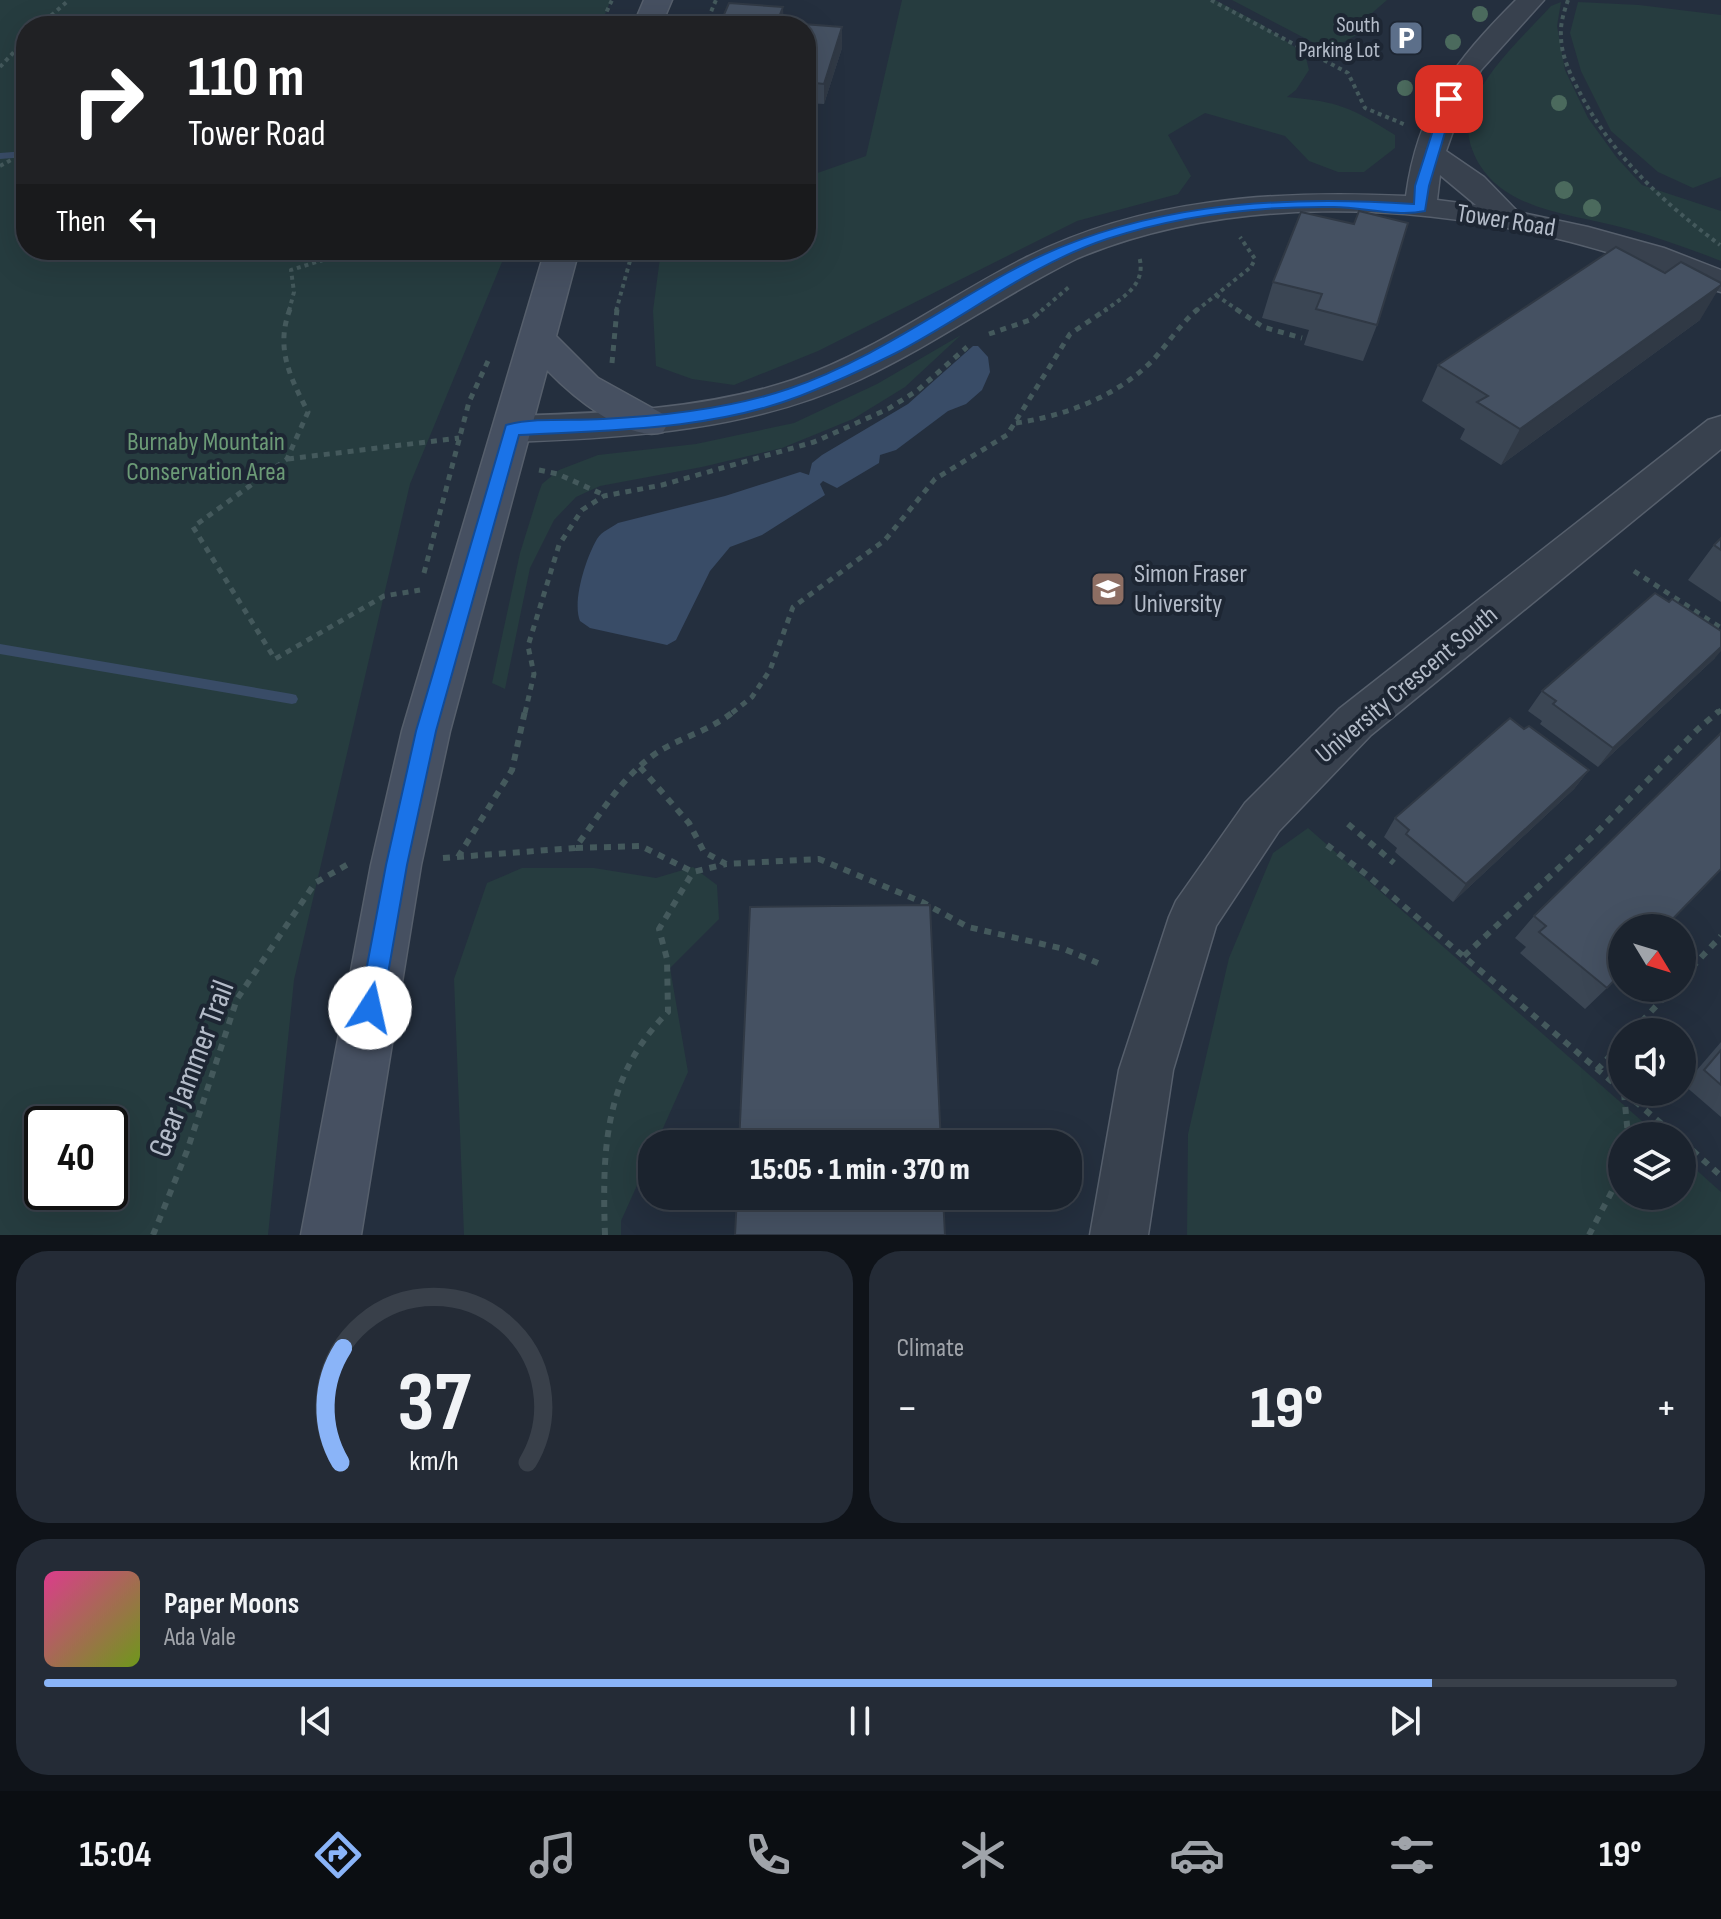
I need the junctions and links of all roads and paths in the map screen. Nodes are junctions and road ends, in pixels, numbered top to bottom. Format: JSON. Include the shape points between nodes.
{"nodes":[{"id":1,"x":69,"y":0,"type":"edge"},
{"id":2,"x":1211,"y":0,"type":"edge"},
{"id":3,"x":1531,"y":0,"type":"edge"},
{"id":4,"x":1568,"y":0,"type":"edge"},
{"id":5,"x":51,"y":16,"type":"edge"},
{"id":6,"x":16,"y":50,"type":"edge"},
{"id":7,"x":0,"y":67,"type":"edge"},
{"id":8,"x":1423,"y":141,"type":"junction"},
{"id":9,"x":1420,"y":208,"type":"junction"},
{"id":10,"x":1505,"y":216,"type":"junction"},
{"id":11,"x":1240,"y":237,"type":"dead end"},
{"id":12,"x":1721,"y":246,"type":"edge"},
{"id":13,"x":1138,"y":249,"type":"dead end"},
{"id":14,"x":323,"y":260,"type":"edge"},
{"id":15,"x":559,"y":260,"type":"edge"},
{"id":16,"x":630,"y":260,"type":"edge"},
{"id":17,"x":1072,"y":281,"type":"dead end"},
{"id":18,"x":1721,"y":282,"type":"edge"},
{"id":19,"x":1216,"y":295,"type":"junction"},
{"id":20,"x":537,"y":338,"type":"junction"},
{"id":21,"x":1302,"y":338,"type":"edge"},
{"id":22,"x":606,"y":371,"type":"dead end"},
{"id":23,"x":649,"y":423,"type":"junction"},
{"id":24,"x":1016,"y":423,"type":"junction"},
{"id":25,"x":512,"y":429,"type":"junction"},
{"id":26,"x":1721,"y":429,"type":"edge"},
{"id":27,"x":459,"y":438,"type":"dead end"},
{"id":28,"x":287,"y":459,"type":"junction"},
{"id":29,"x":538,"y":469,"type":"dead end"},
{"id":30,"x":604,"y":496,"type":"junction"},
{"id":31,"x":1634,"y":571,"type":"dead end"},
{"id":32,"x":420,"y":590,"type":"dead end"},
{"id":33,"x":1721,"y":628,"type":"edge"},
{"id":34,"x":1721,"y":710,"type":"edge"},
{"id":35,"x":640,"y":767,"type":"junction"},
{"id":36,"x":1348,"y":824,"type":"dead end"},
{"id":37,"x":1327,"y":845,"type":"dead end"},
{"id":38,"x":575,"y":848,"type":"junction"},
{"id":39,"x":457,"y":857,"type":"junction"},
{"id":40,"x":438,"y":858,"type":"dead end"},
{"id":41,"x":354,"y":861,"type":"dead end"},
{"id":42,"x":1394,"y":863,"type":"dead end"},
{"id":43,"x":726,"y":864,"type":"junction"},
{"id":44,"x":693,"y":872,"type":"junction"},
{"id":45,"x":1721,"y":936,"type":"edge"},
{"id":46,"x":1464,"y":956,"type":"junction"},
{"id":47,"x":1098,"y":963,"type":"dead end"},
{"id":48,"x":1696,"y":963,"type":"edge"},
{"id":49,"x":1660,"y":1002,"type":"edge"},
{"id":50,"x":1645,"y":1018,"type":"edge"},
{"id":51,"x":1608,"y":1058,"type":"edge"},
{"id":52,"x":1597,"y":1070,"type":"junction"},
{"id":53,"x":1608,"y":1079,"type":"edge"},
{"id":54,"x":1640,"y":1106,"type":"edge"},
{"id":55,"x":1659,"y":1122,"type":"edge"},
{"id":56,"x":1696,"y":1154,"type":"edge"},
{"id":57,"x":1721,"y":1176,"type":"edge"},
{"id":58,"x":1608,"y":1199,"type":"edge"},
{"id":59,"x":153,"y":1235,"type":"edge"},
{"id":60,"x":331,"y":1235,"type":"edge"},
{"id":61,"x":605,"y":1235,"type":"edge"},
{"id":62,"x":1119,"y":1235,"type":"edge"},
{"id":63,"x":1589,"y":1235,"type":"edge"}],
"edges":[{"from":1,"to":5,"type":"path"},
{"from":2,"to":8,"type":"path","via":[[1348,73],[1365,108]]},
{"from":3,"to":8,"type":"street","via":[[1469,66]]},
{"from":4,"to":12,"type":"path","via":[[1560,41],[1571,77],[1596,125],[1628,170]]},
{"from":6,"to":7,"type":"path"},
{"from":8,"to":9,"type":"street"},
{"from":8,"to":10,"type":"street"},
{"from":9,"to":10,"type":"street","name":"Tower Road"},
{"from":9,"to":23,"type":"street","name":"Tower Road","via":[[1251,206],[1188,214],[1101,237],[1015,275],[847,371],[793,393]]},
{"from":10,"to":18,"type":"street","name":"Tower Road","via":[[1637,249]]},
{"from":11,"to":19,"type":"path","via":[[1255,259],[1251,269]]},
{"from":13,"to":24,"type":"path","via":[[1143,270],[1138,283],[1070,334]]},
{"from":14,"to":28,"type":"path","via":[[291,270],[297,290],[282,338],[287,369],[308,412]]},
{"from":15,"to":20,"type":"street"},
{"from":16,"to":22,"type":"path","via":[[614,320],[612,365]]},
{"from":17,"to":30,"type":"path","via":[[1030,320],[977,338],[888,409],[814,442]]},
{"from":19,"to":21,"type":"path","via":[[1263,327]]},
{"from":19,"to":24,"type":"path","via":[[1146,366],[1112,391],[1042,421]]},
{"from":20,"to":23,"type":"street","via":[[585,387]]},
{"from":20,"to":25,"type":"street"},
{"from":23,"to":25,"type":"street","name":"Tower Road"},
{"from":24,"to":35,"type":"path","via":[[1007,435],[935,479],[885,540],[793,607],[770,670],[752,697],[720,723]]},
{"from":25,"to":60,"type":"street","via":[[426,731],[396,865]]},
{"from":26,"to":62,"type":"street","name":"University Crescent South","via":[[1355,722],[1262,817],[1194,917],[1146,1070]]},
{"from":27,"to":28,"type":"path"},
{"from":28,"to":32,"type":"path","via":[[193,527],[275,659],[384,596]]},
{"from":29,"to":30,"type":"path"},
{"from":30,"to":39,"type":"path","via":[[582,510],[559,545],[528,646],[534,674],[512,770]]},
{"from":31,"to":33,"type":"path"},
{"from":34,"to":46,"type":"path"},
{"from":35,"to":38,"type":"path"},
{"from":35,"to":43,"type":"path","via":[[689,823],[704,852]]},
{"from":36,"to":42,"type":"path"},
{"from":37,"to":46,"type":"path"},
{"from":38,"to":39,"type":"path"},
{"from":38,"to":44,"type":"path","via":[[641,846]]},
{"from":39,"to":40,"type":"path"},
{"from":41,"to":59,"type":"path","name":"Gear Jammer Trail","via":[[315,883],[237,999]]},
{"from":43,"to":44,"type":"path"},
{"from":43,"to":47,"type":"path","via":[[819,859],[968,927],[1064,949]]},
{"from":44,"to":61,"type":"path","via":[[659,929],[667,959],[668,1012],[638,1044],[613,1096],[603,1189]]},
{"from":45,"to":48,"type":"path"},
{"from":46,"to":52,"type":"path"},
{"from":49,"to":50,"type":"path"},
{"from":51,"to":52,"type":"path"},
{"from":52,"to":53,"type":"path"},
{"from":54,"to":55,"type":"path"},
{"from":56,"to":57,"type":"path"},
{"from":58,"to":63,"type":"path"}]}
